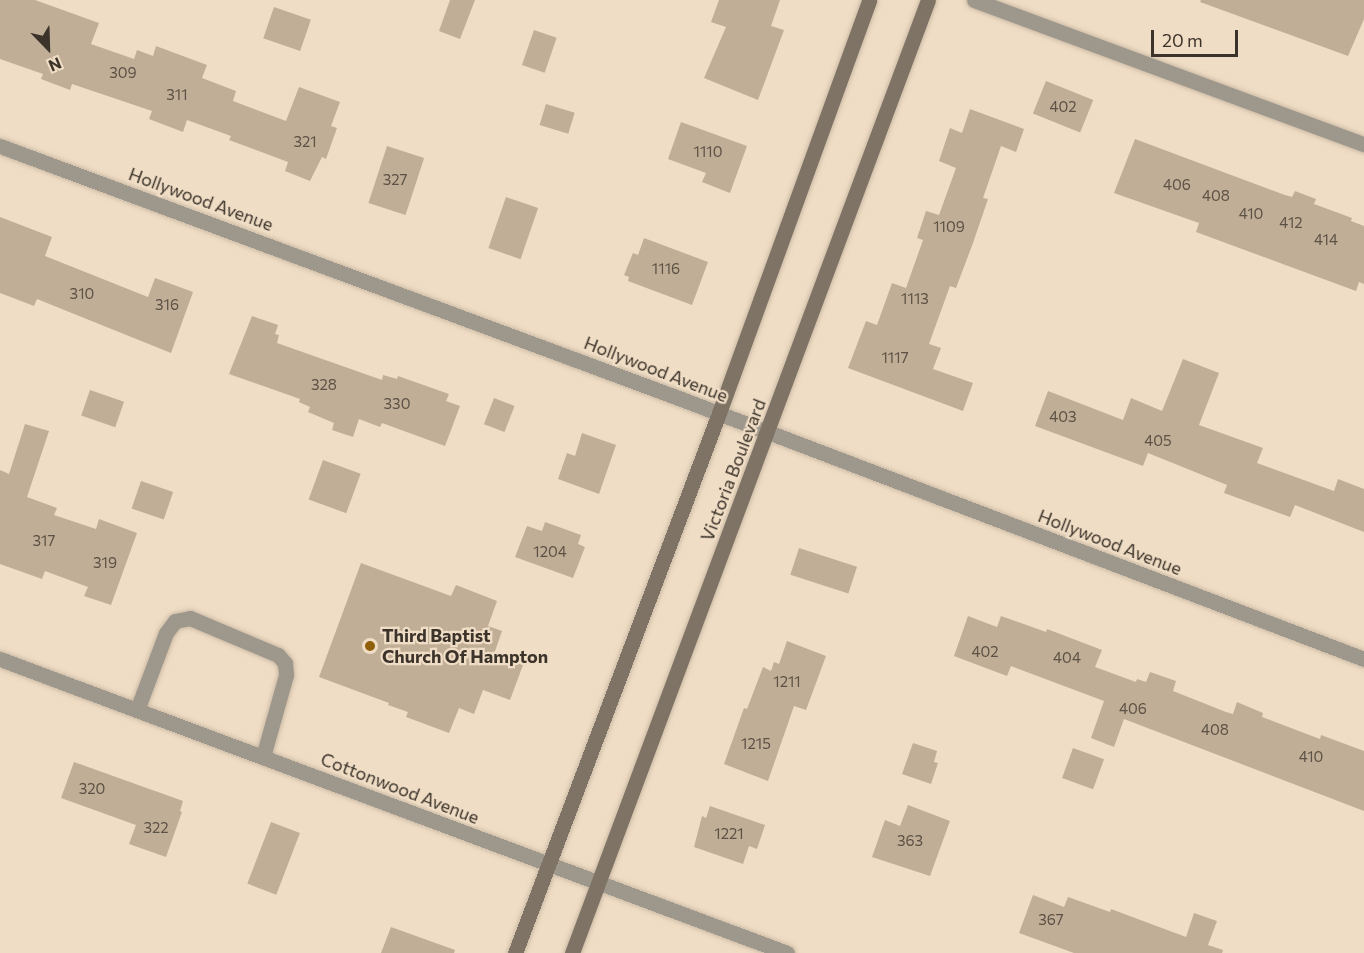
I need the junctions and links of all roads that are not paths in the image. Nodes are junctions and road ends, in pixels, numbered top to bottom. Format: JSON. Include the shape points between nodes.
{"nodes":[{"id":1,"x":869,"y":0,"type":"edge"},
{"id":2,"x":928,"y":0,"type":"edge"},
{"id":3,"x":974,"y":0,"type":"edge"},
{"id":4,"x":1364,"y":144,"type":"edge"},
{"id":5,"x":0,"y":146,"type":"edge"},
{"id":6,"x":719,"y":413,"type":"junction"},
{"id":7,"x":768,"y":432,"type":"junction"},
{"id":8,"x":0,"y":659,"type":"edge"},
{"id":9,"x":1364,"y":659,"type":"edge"},
{"id":10,"x":137,"y":710,"type":"junction"},
{"id":11,"x":263,"y":757,"type":"junction"},
{"id":12,"x":548,"y":864,"type":"junction"},
{"id":13,"x":599,"y":882,"type":"junction"},
{"id":14,"x":515,"y":953,"type":"edge"},
{"id":15,"x":572,"y":953,"type":"edge"},
{"id":16,"x":787,"y":953,"type":"edge"}],
"edges":[{"from":1,"to":6,"type":"main road","name":"Victoria Boulevard"},
{"from":2,"to":7,"type":"main road","name":"Victoria Boulevard"},
{"from":3,"to":4,"type":"street"},
{"from":5,"to":6,"type":"street","name":"Hollywood Avenue"},
{"from":6,"to":7,"type":"street","name":"Hollywood Avenue"},
{"from":6,"to":12,"type":"main road","name":"Victoria Boulevard"},
{"from":7,"to":9,"type":"street","name":"Hollywood Avenue"},
{"from":7,"to":13,"type":"main road","name":"Victoria Boulevard"},
{"from":8,"to":10,"type":"street","name":"Cottonwood Avenue"},
{"from":10,"to":11,"type":"street","name":"Cottonwood Avenue"},
{"from":10,"to":11,"type":"street","via":[[166,633],[175,621],[190,618],[278,655],[285,663],[286,675]]},
{"from":11,"to":12,"type":"street","name":"Cottonwood Avenue"},
{"from":12,"to":13,"type":"street","name":"Cottonwood Avenue"},
{"from":12,"to":14,"type":"main road","name":"Victoria Boulevard"},
{"from":13,"to":15,"type":"main road","name":"Victoria Boulevard"},
{"from":13,"to":16,"type":"street","name":"Cottonwood Avenue"}]}
